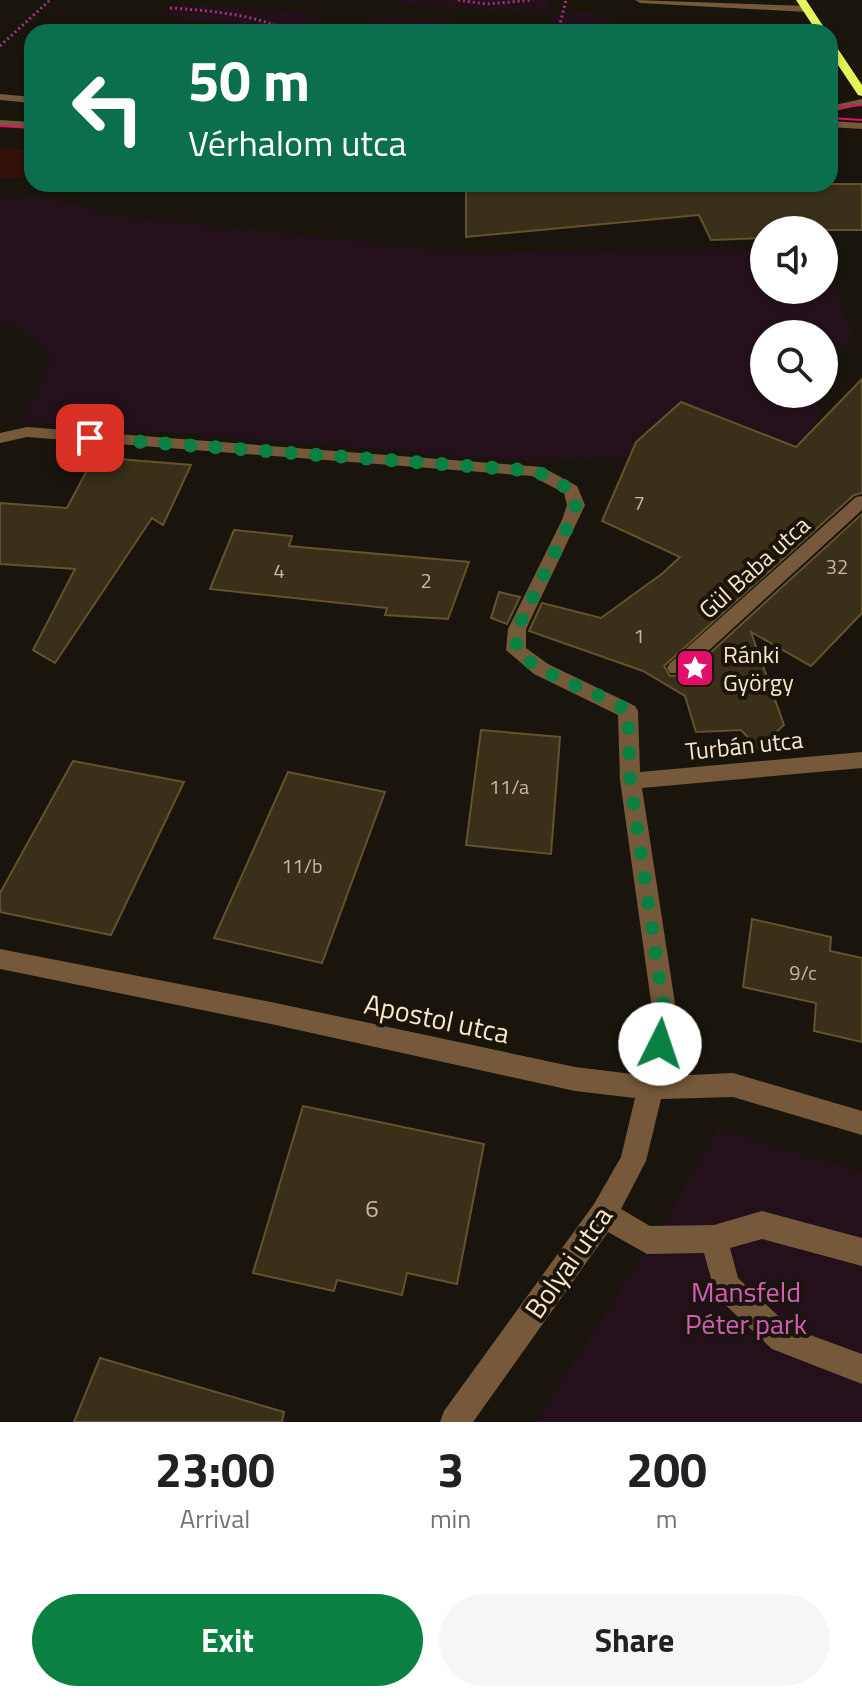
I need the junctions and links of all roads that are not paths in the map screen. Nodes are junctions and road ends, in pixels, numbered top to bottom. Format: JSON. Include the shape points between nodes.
{"nodes":[{"id":1,"x":640,"y":0,"type":"edge"},
{"id":2,"x":804,"y":5,"type":"edge"},
{"id":3,"x":817,"y":24,"type":"edge"},
{"id":4,"x":838,"y":57,"type":"edge"},
{"id":5,"x":862,"y":93,"type":"edge"},
{"id":6,"x":0,"y":97,"type":"edge"},
{"id":7,"x":24,"y":99,"type":"edge"},
{"id":8,"x":862,"y":102,"type":"edge"},
{"id":9,"x":838,"y":106,"type":"edge"},
{"id":10,"x":0,"y":123,"type":"edge"},
{"id":11,"x":24,"y":124,"type":"edge"},
{"id":12,"x":838,"y":124,"type":"edge"},
{"id":13,"x":862,"y":126,"type":"edge"},
{"id":14,"x":0,"y":438,"type":"edge"},
{"id":15,"x":862,"y":501,"type":"edge"},
{"id":16,"x":677,"y":668,"type":"dead end"},
{"id":17,"x":862,"y":760,"type":"edge"},
{"id":18,"x":630,"y":780,"type":"junction"},
{"id":19,"x":0,"y":959,"type":"edge"},
{"id":20,"x":649,"y":1088,"type":"junction"},
{"id":21,"x":862,"y":1123,"type":"edge"},
{"id":22,"x":604,"y":1214,"type":"junction"},
{"id":23,"x":714,"y":1239,"type":"junction"},
{"id":24,"x":862,"y":1252,"type":"edge"},
{"id":25,"x":862,"y":1369,"type":"edge"},
{"id":26,"x":455,"y":1422,"type":"edge"}],
"edges":[{"from":1,"to":2,"type":"street"},
{"from":2,"to":3,"type":"main road"},
{"from":4,"to":5,"type":"main road"},
{"from":6,"to":7,"type":"street"},
{"from":8,"to":9,"type":"street"},
{"from":10,"to":11,"type":"street"},
{"from":12,"to":13,"type":"street"},
{"from":14,"to":18,"type":"street","name":"Bolyai utca","via":[[27,432],[536,471],[555,479],[571,490],[576,505],[517,629],[516,650],[532,666],[628,711]]},
{"from":15,"to":16,"type":"street","name":"Gül Baba utca"},
{"from":17,"to":18,"type":"street","name":"Turbán utca"},
{"from":18,"to":20,"type":"street","name":"Bolyai utca","via":[[666,1023]]},
{"from":19,"to":20,"type":"street","name":"Apostol utca","via":[[575,1079]]},
{"from":20,"to":21,"type":"street","name":"Apostol utca","via":[[733,1085]]},
{"from":20,"to":22,"type":"street","name":"Bolyai utca","via":[[633,1161]]},
{"from":22,"to":23,"type":"street","via":[[647,1240]]},
{"from":22,"to":26,"type":"street","name":"Bolyai utca"},
{"from":23,"to":24,"type":"street","via":[[762,1225]]},
{"from":23,"to":25,"type":"street","via":[[726,1286],[782,1339]]}]}
